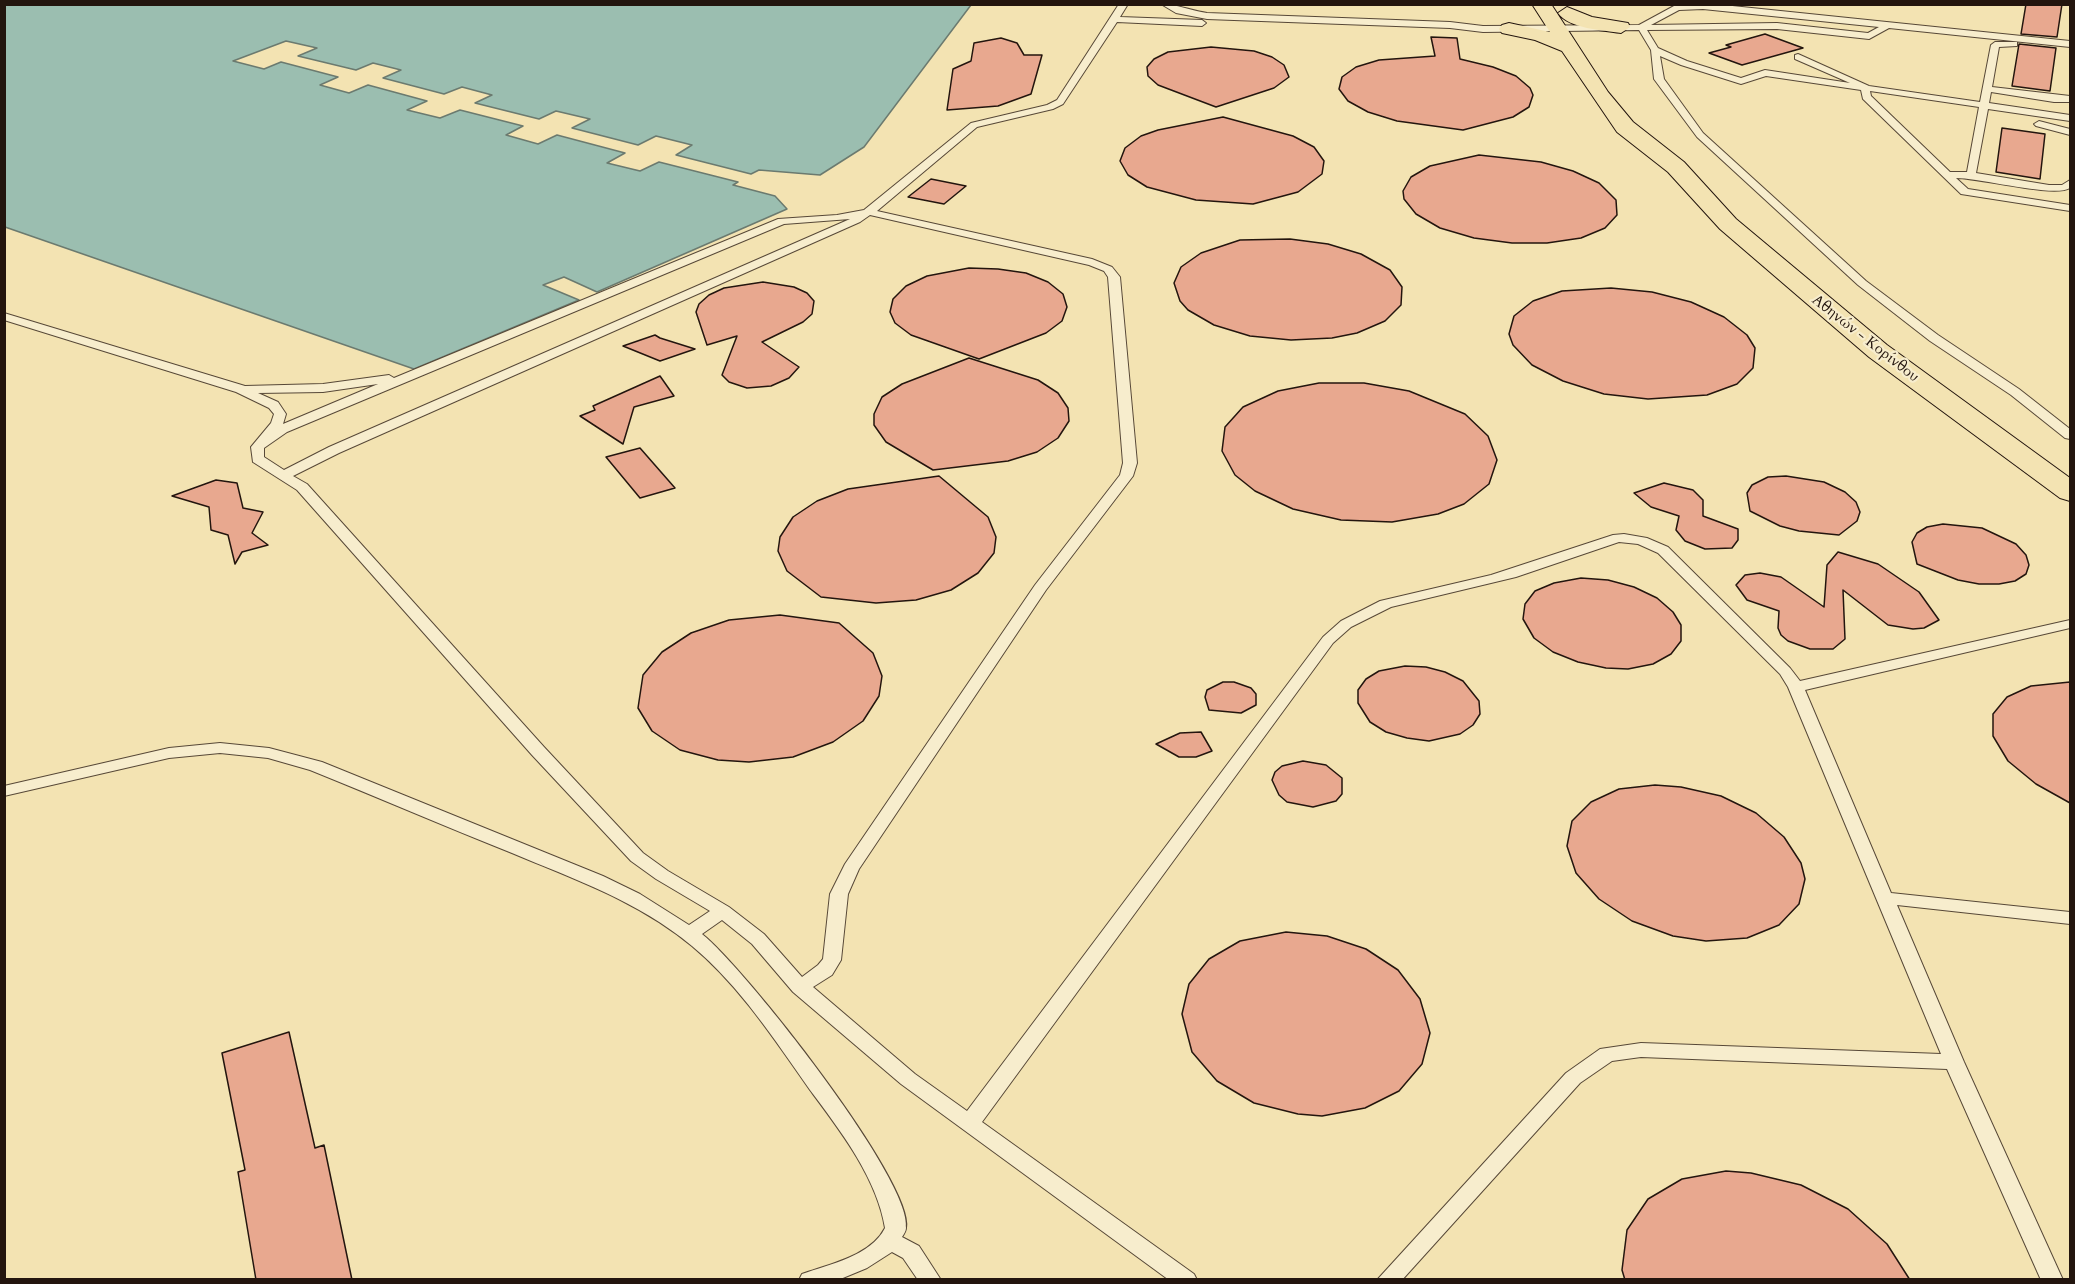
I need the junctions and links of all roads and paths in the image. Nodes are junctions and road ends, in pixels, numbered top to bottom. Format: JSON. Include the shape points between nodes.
{"nodes":[{"id":1,"x":1124,"y":4,"type":"edge"},
{"id":2,"x":1164,"y":4,"type":"edge"},
{"id":3,"x":1769,"y":4,"type":"edge"},
{"id":4,"x":1116,"y":19,"type":"junction"},
{"id":5,"x":1564,"y":23,"type":"edge"},
{"id":6,"x":1888,"y":25,"type":"junction"},
{"id":7,"x":1704,"y":26,"type":"junction"},
{"id":8,"x":1621,"y":27,"type":"junction"},
{"id":9,"x":1641,"y":27,"type":"junction"},
{"id":10,"x":1484,"y":29,"type":"junction"},
{"id":11,"x":1509,"y":29,"type":"junction"},
{"id":12,"x":2070,"y":35,"type":"edge"},
{"id":13,"x":1749,"y":37,"type":"dead end"},
{"id":14,"x":2070,"y":44,"type":"edge"},
{"id":15,"x":1655,"y":50,"type":"junction"},
{"id":16,"x":2070,"y":51,"type":"edge"},
{"id":17,"x":1798,"y":57,"type":"dead end"},
{"id":18,"x":1609,"y":70,"type":"dead end"},
{"id":19,"x":1865,"y":87,"type":"junction"},
{"id":20,"x":1986,"y":90,"type":"junction"},
{"id":21,"x":2070,"y":99,"type":"edge"},
{"id":22,"x":1982,"y":111,"type":"junction"},
{"id":23,"x":2070,"y":118,"type":"edge"},
{"id":24,"x":1646,"y":119,"type":"dead end"},
{"id":25,"x":2070,"y":132,"type":"edge"},
{"id":26,"x":1676,"y":167,"type":"junction"},
{"id":27,"x":1971,"y":175,"type":"junction"},
{"id":28,"x":1946,"y":176,"type":"junction"},
{"id":29,"x":2070,"y":183,"type":"edge"},
{"id":30,"x":2070,"y":208,"type":"edge"},
{"id":31,"x":869,"y":212,"type":"junction"},
{"id":32,"x":4,"y":316,"type":"edge"},
{"id":33,"x":428,"y":369,"type":"junction"},
{"id":34,"x":240,"y":389,"type":"junction"},
{"id":35,"x":2070,"y":435,"type":"edge"},
{"id":36,"x":257,"y":447,"type":"junction"},
{"id":37,"x":285,"y":474,"type":"junction"},
{"id":38,"x":2070,"y":492,"type":"edge"},
{"id":39,"x":2070,"y":624,"type":"edge"},
{"id":40,"x":1796,"y":687,"type":"junction"},
{"id":41,"x":4,"y":791,"type":"edge"},
{"id":42,"x":1886,"y":898,"type":"junction"},
{"id":43,"x":723,"y":911,"type":"junction"},
{"id":44,"x":2070,"y":918,"type":"edge"},
{"id":45,"x":689,"y":934,"type":"junction"},
{"id":46,"x":800,"y":987,"type":"junction"},
{"id":47,"x":1954,"y":1062,"type":"junction"},
{"id":48,"x":970,"y":1123,"type":"junction"},
{"id":49,"x":891,"y":1240,"type":"junction"},
{"id":50,"x":810,"y":1280,"type":"edge"},
{"id":51,"x":930,"y":1280,"type":"edge"},
{"id":52,"x":1186,"y":1280,"type":"edge"},
{"id":53,"x":1388,"y":1280,"type":"edge"},
{"id":54,"x":2052,"y":1280,"type":"edge"}],
"edges":[{"from":1,"to":4,"type":"lane"},
{"from":2,"to":10,"type":"lane","via":[[1207,16]]},
{"from":3,"to":12,"type":"lane"},
{"from":4,"to":10,"type":"lane","via":[[1433,33]]},
{"from":4,"to":31,"type":"lane","via":[[1060,102],[974,125]]},
{"from":5,"to":8,"type":"main road"},
{"from":5,"to":8,"type":"main road","via":[[1589,39]]},
{"from":5,"to":11,"type":"main road","via":[[1532,23]]},
{"from":5,"to":11,"type":"main road","via":[[1540,35]]},
{"from":5,"to":18,"type":"main road"},
{"from":5,"to":26,"type":"main road","name":"Αθηνών - Κορίνθου","via":[[1600,95],[1625,127]]},
{"from":6,"to":7,"type":"lane","via":[[1869,36],[1777,26]]},
{"from":6,"to":9,"type":"lane","via":[[1704,6],[1677,8]]},
{"from":6,"to":14,"type":"lane"},
{"from":7,"to":9,"type":"lane"},
{"from":7,"to":13,"type":"lane"},
{"from":8,"to":9,"type":"lane"},
{"from":9,"to":15,"type":"lane"},
{"from":10,"to":11,"type":"lane"},
{"from":15,"to":19,"type":"lane","via":[[1741,81],[1765,73]]},
{"from":15,"to":35,"type":"lane","via":[[1659,79],[1700,135],[1862,283]]},
{"from":16,"to":20,"type":"lane","via":[[2008,43],[1995,45]]},
{"from":17,"to":19,"type":"lane"},
{"from":19,"to":22,"type":"lane"},
{"from":19,"to":28,"type":"lane","via":[[1866,97]]},
{"from":20,"to":21,"type":"lane"},
{"from":20,"to":22,"type":"lane"},
{"from":22,"to":23,"type":"lane"},
{"from":22,"to":25,"type":"lane"},
{"from":22,"to":27,"type":"lane"},
{"from":24,"to":26,"type":"main road","name":"Αθηνών - Κορίνθου"},
{"from":26,"to":38,"type":"main road","name":"Αθηνών - Κορίνθου","via":[[1728,224],[1878,351]]},
{"from":27,"to":28,"type":"lane"},
{"from":27,"to":29,"type":"lane","via":[[2049,188],[2065,188]]},
{"from":28,"to":30,"type":"lane","via":[[1965,192]]},
{"from":31,"to":33,"type":"lane","via":[[766,226]]},
{"from":31,"to":37,"type":"lane"},
{"from":31,"to":46,"type":"lane","via":[[1092,262],[1108,269],[1114,277],[1130,464],[1126,476],[1040,588],[850,868],[839,894],[832,960],[825,970]]},
{"from":32,"to":34,"type":"lane"},
{"from":33,"to":34,"type":"lane","via":[[323,388]]},
{"from":33,"to":36,"type":"lane","via":[[282,429]]},
{"from":34,"to":36,"type":"lane","via":[[274,405],[280,414],[278,424]]},
{"from":36,"to":37,"type":"lane","via":[[258,459]]},
{"from":37,"to":43,"type":"lane","via":[[302,487],[637,857]]},
{"from":39,"to":40,"type":"lane"},
{"from":40,"to":42,"type":"lane"},
{"from":40,"to":48,"type":"lane","via":[[1785,671],[1663,550],[1634,538],[1618,538],[1494,579],[1372,608],[1345,623],[1328,640]]},
{"from":41,"to":45,"type":"lane","via":[[169,753],[220,748],[269,753],[316,766],[631,896]]},
{"from":42,"to":44,"type":"lane"},
{"from":42,"to":47,"type":"lane"},
{"from":43,"to":45,"type":"lane"},
{"from":43,"to":46,"type":"lane","via":[[758,939]]},
{"from":45,"to":49,"type":"lane","via":[[718,958],[761,1007],[874,1170],[893,1205],[897,1225]]},
{"from":46,"to":48,"type":"lane","via":[[868,1047]]},
{"from":47,"to":53,"type":"lane","via":[[1641,1050],[1607,1054],[1573,1078]]},
{"from":47,"to":54,"type":"lane"},
{"from":48,"to":52,"type":"lane"},
{"from":49,"to":50,"type":"lane","via":[[873,1255]]},
{"from":49,"to":51,"type":"lane","via":[[911,1252]]}]}
